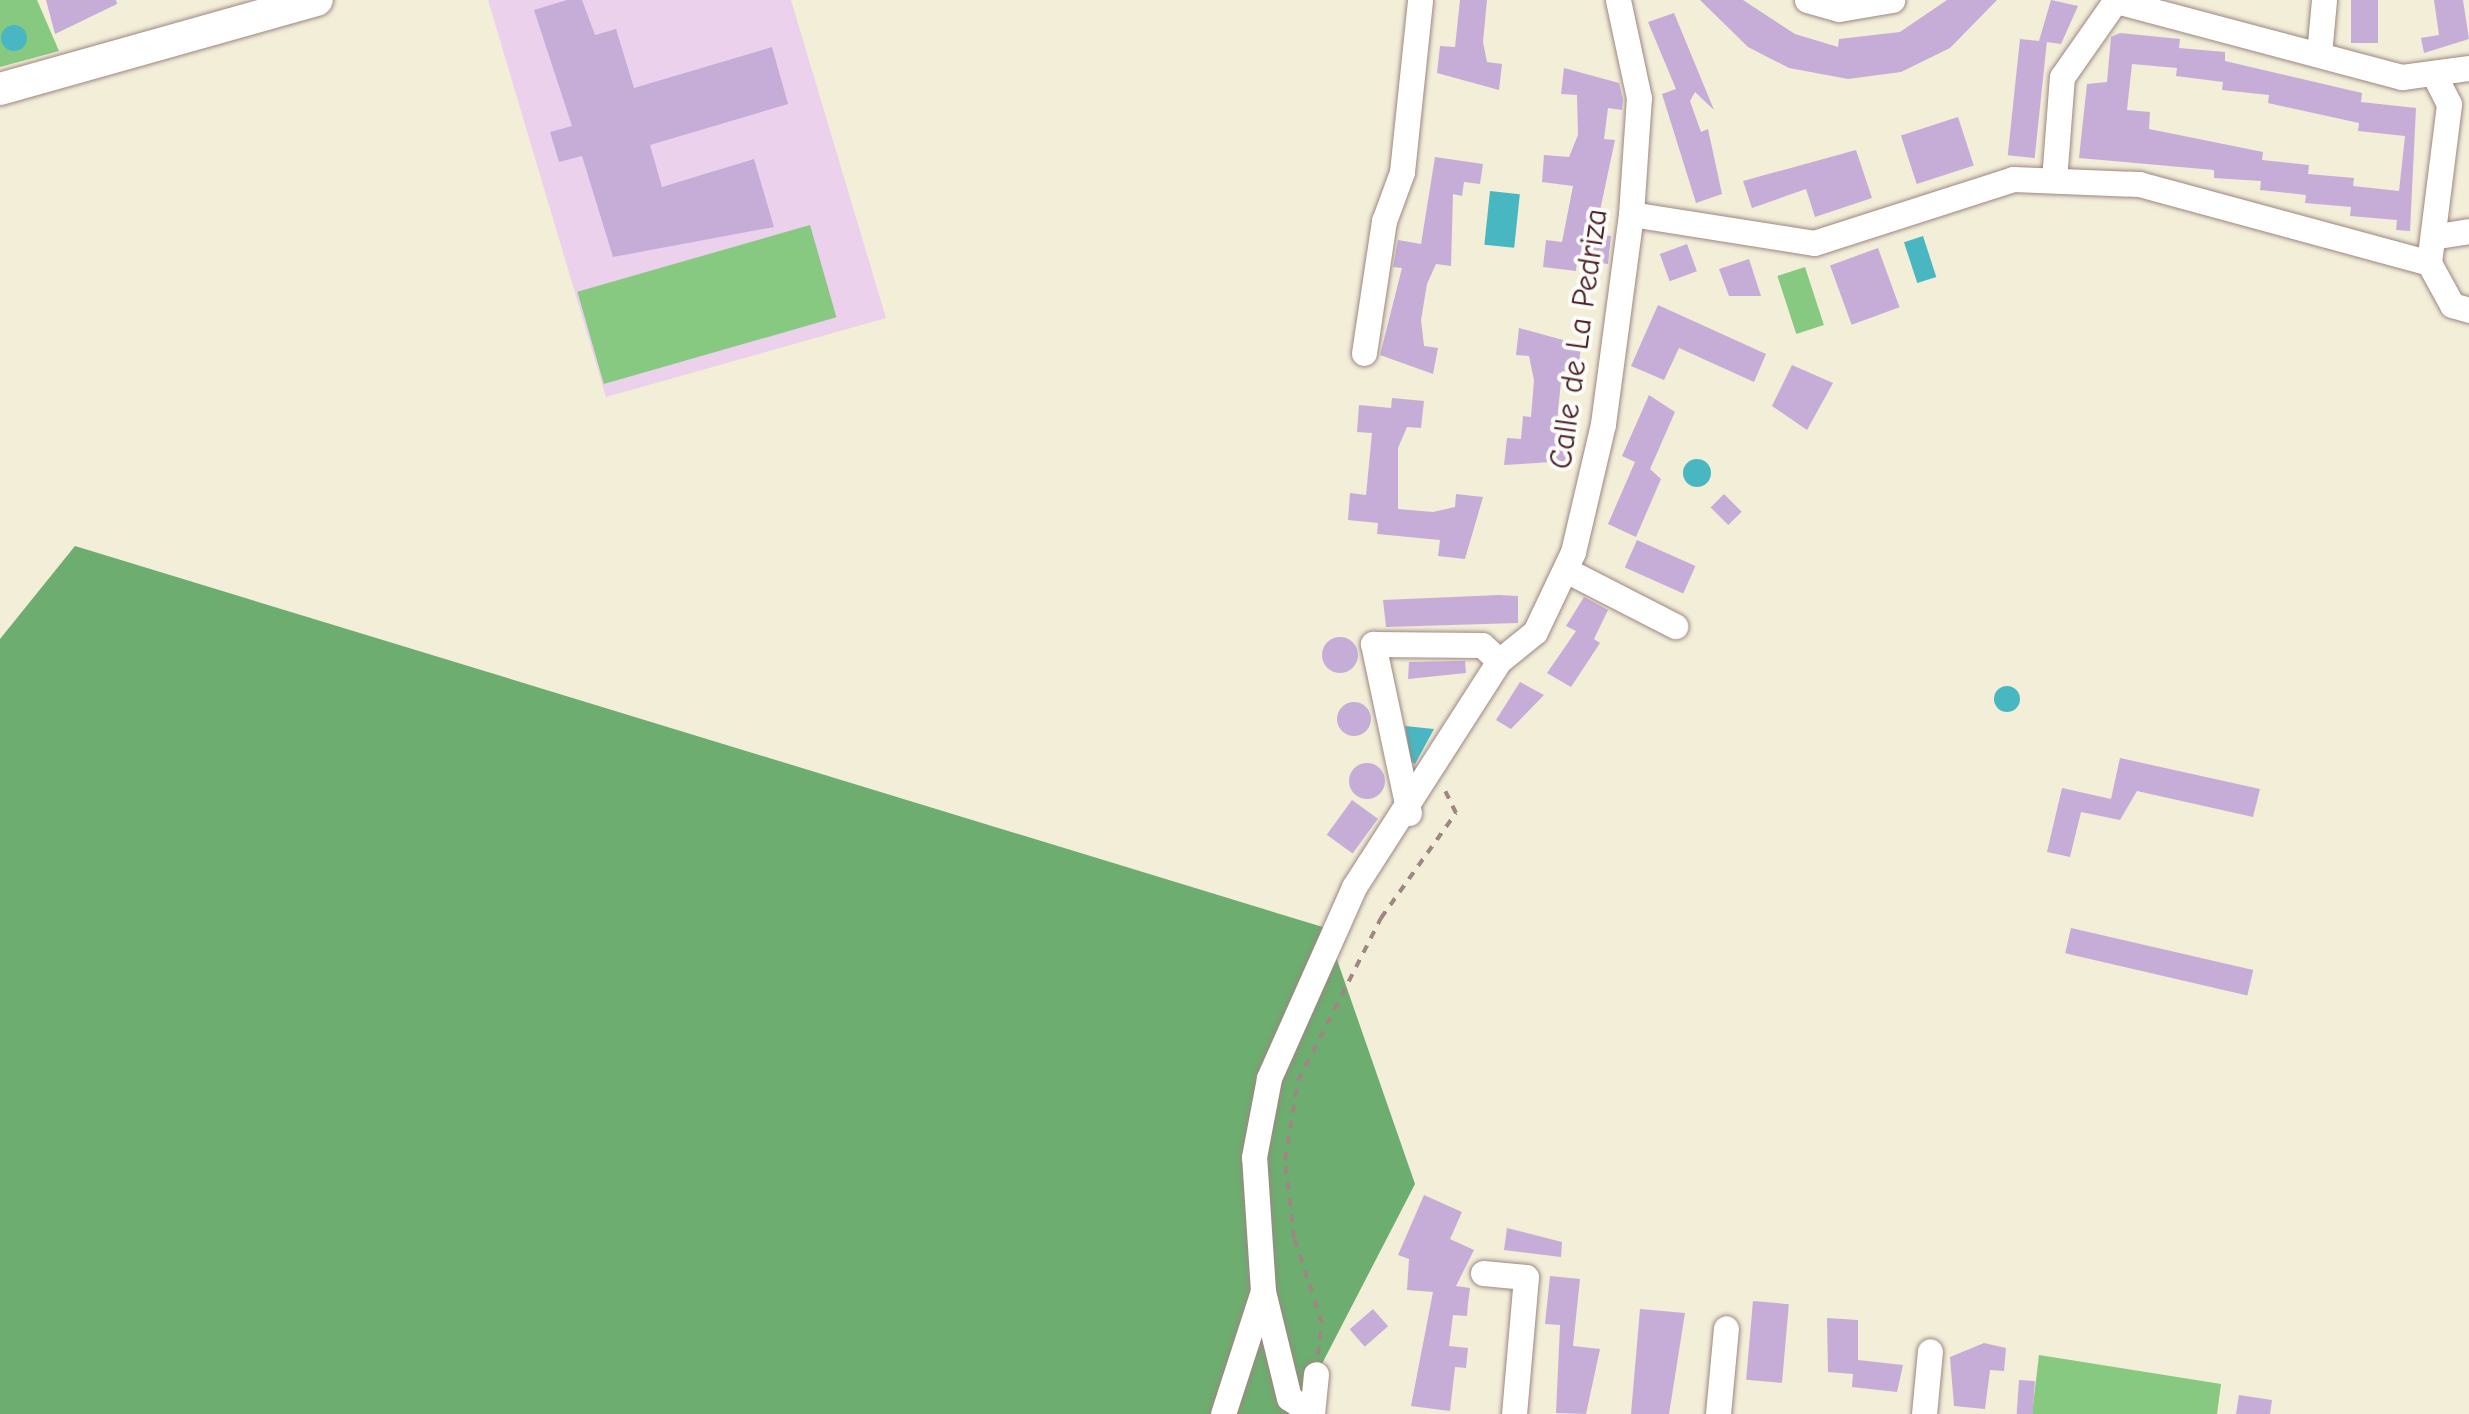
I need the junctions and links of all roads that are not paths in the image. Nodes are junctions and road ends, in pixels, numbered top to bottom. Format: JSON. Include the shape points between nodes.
{"nodes":[{"id":1,"x":317,"y":0,"type":"edge"},
{"id":2,"x":1420,"y":0,"type":"edge"},
{"id":3,"x":1618,"y":0,"type":"edge"},
{"id":4,"x":1808,"y":0,"type":"edge"},
{"id":5,"x":1892,"y":0,"type":"edge"},
{"id":6,"x":2116,"y":0,"type":"edge"},
{"id":7,"x":2324,"y":0,"type":"edge"},
{"id":8,"x":2319,"y":54,"type":"junction"},
{"id":9,"x":2469,"y":68,"type":"edge"},
{"id":10,"x":2434,"y":75,"type":"junction"},
{"id":11,"x":8,"y":92,"type":"edge"},
{"id":12,"x":2054,"y":180,"type":"junction"},
{"id":13,"x":1631,"y":214,"type":"junction"},
{"id":14,"x":2469,"y":230,"type":"edge"},
{"id":15,"x":2438,"y":236,"type":"junction"},
{"id":16,"x":2428,"y":264,"type":"junction"},
{"id":17,"x":2469,"y":310,"type":"edge"},
{"id":18,"x":1364,"y":354,"type":"dead end"},
{"id":19,"x":1566,"y":570,"type":"junction"},
{"id":20,"x":1674,"y":626,"type":"dead end"},
{"id":21,"x":1499,"y":661,"type":"junction"},
{"id":22,"x":1409,"y":813,"type":"junction"},
{"id":23,"x":1483,"y":1273,"type":"dead end"},
{"id":24,"x":1263,"y":1291,"type":"junction"},
{"id":25,"x":1726,"y":1328,"type":"dead end"},
{"id":26,"x":1930,"y":1351,"type":"dead end"},
{"id":27,"x":1316,"y":1374,"type":"road end"},
{"id":28,"x":1312,"y":1413,"type":"edge"},
{"id":29,"x":1224,"y":1414,"type":"edge"},
{"id":30,"x":1514,"y":1414,"type":"edge"},
{"id":31,"x":1718,"y":1414,"type":"edge"},
{"id":32,"x":1924,"y":1414,"type":"edge"}],
"edges":[{"from":1,"to":11,"type":"main road"},
{"from":2,"to":18,"type":"street","via":[[1402,172],[1384,220]]},
{"from":3,"to":13,"type":"street","name":"Calle de La Pedriza","via":[[1639,98]]},
{"from":4,"to":5,"type":"street","via":[[1838,9]]},
{"from":6,"to":8,"type":"street"},
{"from":6,"to":12,"type":"street","via":[[2062,76]]},
{"from":7,"to":8,"type":"street"},
{"from":8,"to":10,"type":"street","via":[[2402,77]]},
{"from":9,"to":10,"type":"street"},
{"from":10,"to":15,"type":"street","via":[[2449,104]]},
{"from":12,"to":13,"type":"street","via":[[2013,179],[1814,243]]},
{"from":12,"to":16,"type":"street","via":[[2139,184]]},
{"from":13,"to":19,"type":"street","name":"Calle de La Pedriza","via":[[1603,424]]},
{"from":14,"to":15,"type":"street"},
{"from":15,"to":16,"type":"street"},
{"from":16,"to":17,"type":"street","via":[[2452,305]]},
{"from":19,"to":20,"type":"street"},
{"from":19,"to":21,"type":"street","name":"Calle de La Pedriza","via":[[1536,632]]},
{"from":21,"to":22,"type":"street","name":"Calle de La Pedriza"},
{"from":21,"to":22,"type":"street","via":[[1482,645],[1373,644]]},
{"from":22,"to":24,"type":"street","name":"Calle de La Pedriza","via":[[1354,887],[1269,1078],[1254,1157]]},
{"from":23,"to":30,"type":"street","via":[[1526,1277]]},
{"from":24,"to":28,"type":"street","name":"Calle de La Pedriza","via":[[1289,1398]]},
{"from":24,"to":29,"type":"street"},
{"from":25,"to":31,"type":"street"},
{"from":26,"to":32,"type":"street"},
{"from":27,"to":28,"type":"street"}]}
